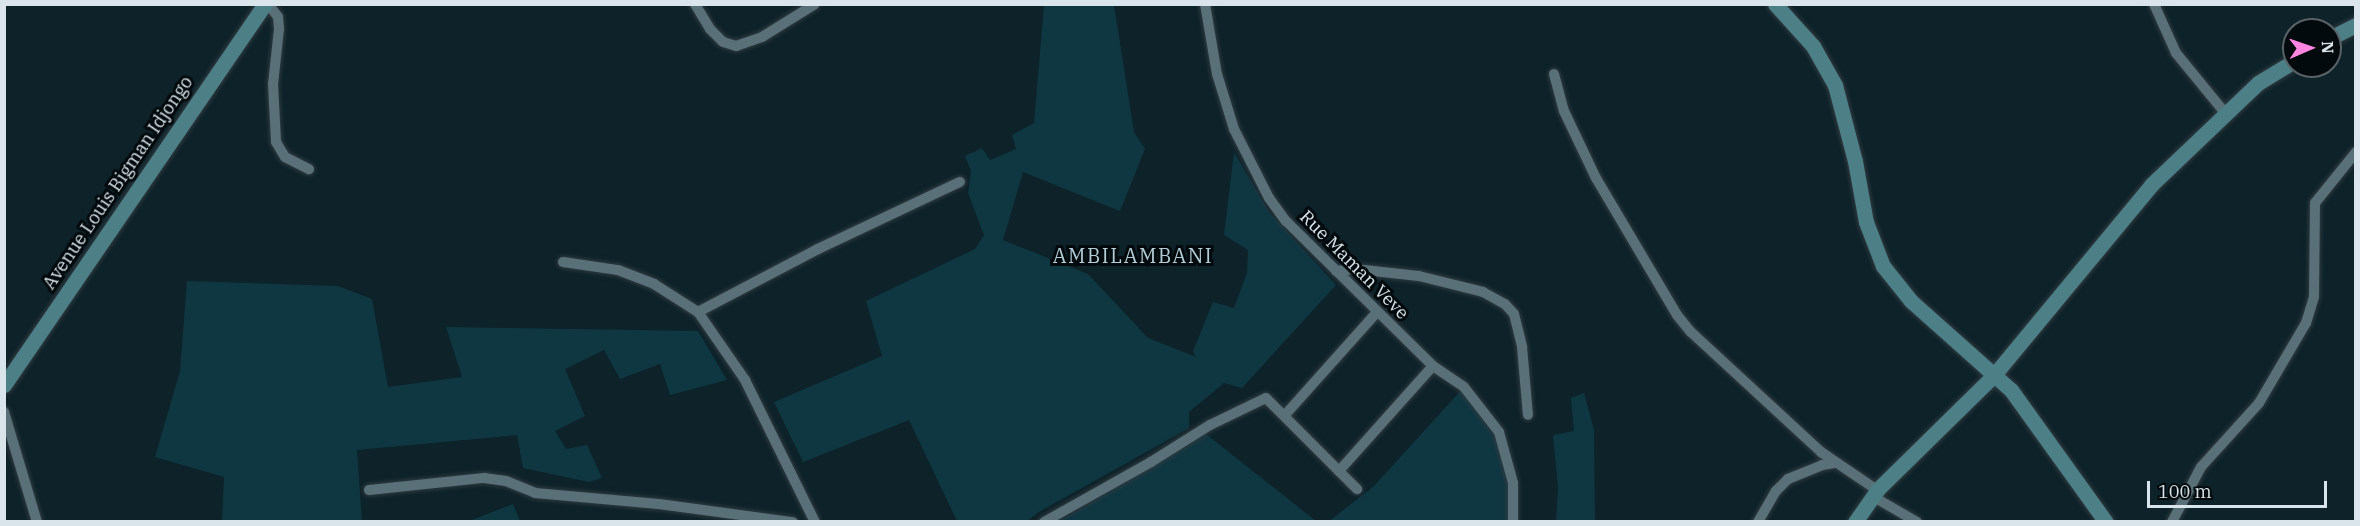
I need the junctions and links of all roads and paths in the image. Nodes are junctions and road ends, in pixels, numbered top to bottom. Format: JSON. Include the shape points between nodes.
{"nodes":[{"id":1,"x":266,"y":4,"type":"edge"},
{"id":2,"x":695,"y":4,"type":"edge"},
{"id":3,"x":815,"y":4,"type":"edge"},
{"id":4,"x":1205,"y":4,"type":"edge"},
{"id":5,"x":1775,"y":4,"type":"edge"},
{"id":6,"x":2154,"y":4,"type":"edge"},
{"id":7,"x":2282,"y":68,"type":"edge"},
{"id":8,"x":1554,"y":74,"type":"dead end"},
{"id":9,"x":2226,"y":114,"type":"junction"},
{"id":10,"x":2355,"y":152,"type":"edge"},
{"id":11,"x":309,"y":169,"type":"dead end"},
{"id":12,"x":960,"y":182,"type":"dead end"},
{"id":13,"x":563,"y":262,"type":"dead end"},
{"id":14,"x":1336,"y":272,"type":"junction"},
{"id":15,"x":698,"y":312,"type":"junction"},
{"id":16,"x":1377,"y":312,"type":"junction"},
{"id":17,"x":1433,"y":366,"type":"junction"},
{"id":18,"x":9,"y":368,"type":"edge"},
{"id":19,"x":1994,"y":375,"type":"junction"},
{"id":20,"x":4,"y":386,"type":"edge"},
{"id":21,"x":4,"y":412,"type":"edge"},
{"id":22,"x":1285,"y":415,"type":"junction"},
{"id":23,"x":1528,"y":415,"type":"dead end"},
{"id":24,"x":1835,"y":463,"type":"junction"},
{"id":25,"x":1339,"y":471,"type":"junction"},
{"id":26,"x":1357,"y":489,"type":"dead end"},
{"id":27,"x":369,"y":490,"type":"dead end"},
{"id":28,"x":1874,"y":493,"type":"junction"},
{"id":29,"x":37,"y":522,"type":"edge"},
{"id":30,"x":793,"y":522,"type":"edge"},
{"id":31,"x":815,"y":522,"type":"edge"},
{"id":32,"x":1044,"y":522,"type":"edge"},
{"id":33,"x":1513,"y":522,"type":"edge"},
{"id":34,"x":1758,"y":522,"type":"edge"},
{"id":35,"x":1855,"y":522,"type":"edge"},
{"id":36,"x":1917,"y":522,"type":"edge"},
{"id":37,"x":2106,"y":522,"type":"edge"},
{"id":38,"x":2172,"y":522,"type":"edge"}],
"edges":[{"from":1,"to":11,"type":"street","via":[[278,17],[279,29],[273,84],[276,142],[285,157]]},
{"from":1,"to":18,"type":"main road","name":"Avenue Louis Bigman Idjongo"},
{"from":2,"to":3,"type":"street","via":[[716,36],[736,46],[762,37]]},
{"from":4,"to":14,"type":"street","name":"Rue Maman Veve","via":[[1217,74],[1234,129],[1269,198]]},
{"from":5,"to":19,"type":"main road","via":[[1813,46],[1835,85],[1866,222],[1882,266],[1911,301]]},
{"from":6,"to":9,"type":"street","via":[[2176,53]]},
{"from":7,"to":9,"type":"main road","via":[[2258,83]]},
{"from":8,"to":24,"type":"street","via":[[1564,111],[1596,178],[1677,315]]},
{"from":9,"to":19,"type":"main road","via":[[2151,185]]},
{"from":10,"to":38,"type":"street","via":[[2314,203],[2314,297],[2306,323],[2259,403],[2201,467]]},
{"from":12,"to":15,"type":"street","via":[[818,249]]},
{"from":13,"to":15,"type":"street","via":[[618,270],[654,284]]},
{"from":14,"to":16,"type":"street","name":"Rue Maman Veve"},
{"from":14,"to":23,"type":"street","via":[[1355,269],[1419,276],[1483,292],[1505,304],[1514,314],[1522,348]]},
{"from":15,"to":31,"type":"street","via":[[745,380]]},
{"from":16,"to":17,"type":"street","name":"Rue Maman Veve"},
{"from":16,"to":22,"type":"street"},
{"from":17,"to":25,"type":"street"},
{"from":17,"to":33,"type":"street","name":"Rue Maman Veve","via":[[1464,387],[1499,432],[1513,483]]},
{"from":18,"to":20,"type":"main road","name":"Avenue Louis Bigman Idjongo"},
{"from":19,"to":28,"type":"main road"},
{"from":19,"to":37,"type":"main road","via":[[2022,404]]},
{"from":21,"to":29,"type":"street"},
{"from":22,"to":25,"type":"street"},
{"from":22,"to":32,"type":"street","via":[[1266,398],[1209,425]]},
{"from":24,"to":28,"type":"street"},
{"from":24,"to":34,"type":"street","via":[[1788,480],[1776,491]]},
{"from":25,"to":26,"type":"street"},
{"from":27,"to":30,"type":"street","via":[[484,478],[506,481],[535,493]]},
{"from":28,"to":35,"type":"main road"},
{"from":28,"to":36,"type":"street"}]}
